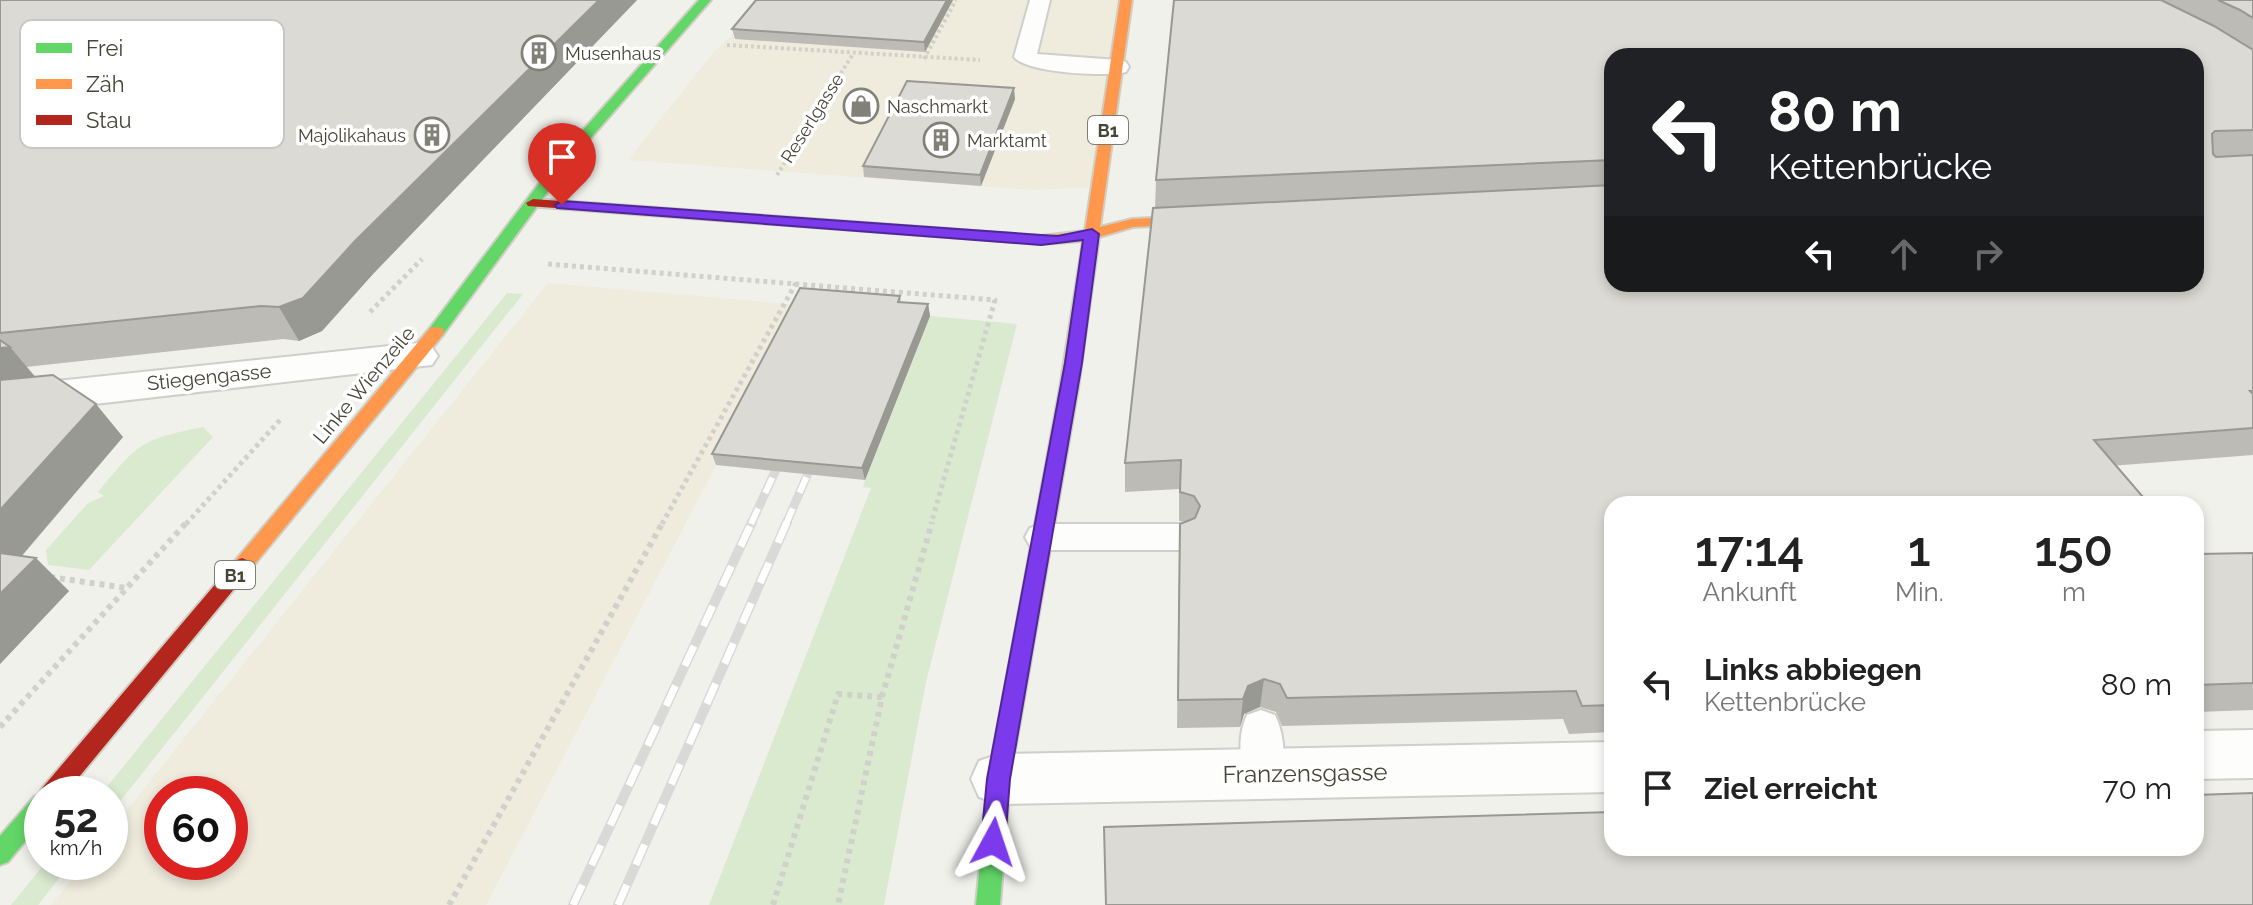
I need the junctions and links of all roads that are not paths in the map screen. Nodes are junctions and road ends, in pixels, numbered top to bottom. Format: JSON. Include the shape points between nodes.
{"nodes":[{"id":1,"x":705,"y":0,"type":"edge"},
{"id":2,"x":1040,"y":0,"type":"edge"},
{"id":3,"x":1126,"y":0,"type":"edge"},
{"id":4,"x":1118,"y":67,"type":"junction"},
{"id":5,"x":533,"y":203,"type":"junction"},
{"id":6,"x":1229,"y":218,"type":"edge"},
{"id":7,"x":1092,"y":234,"type":"junction"},
{"id":8,"x":418,"y":356,"type":"junction"},
{"id":9,"x":0,"y":401,"type":"edge"},
{"id":10,"x":1042,"y":537,"type":"junction"},
{"id":11,"x":1179,"y":537,"type":"edge"},
{"id":12,"x":2253,"y":754,"type":"edge"},
{"id":13,"x":2204,"y":755,"type":"edge"},
{"id":14,"x":1604,"y":767,"type":"edge"},
{"id":15,"x":66,"y":776,"type":"edge"},
{"id":16,"x":999,"y":779,"type":"junction"},
{"id":17,"x":24,"y":825,"type":"edge"},
{"id":18,"x":0,"y":854,"type":"edge"},
{"id":19,"x":988,"y":905,"type":"edge"}],
"edges":[{"from":1,"to":5,"type":"main road","name":"Linke Wienzeile","number":"B1","via":[[564,160]]},
{"from":2,"to":4,"type":"lane","via":[[1025,57]]},
{"from":3,"to":4,"type":"main road","number":"B1"},
{"from":4,"to":7,"type":"main road","number":"B1"},
{"from":5,"to":7,"type":"main road","via":[[1041,240]]},
{"from":5,"to":8,"type":"main road","name":"Linke Wienzeile","number":"B1"},
{"from":6,"to":7,"type":"main road","via":[[1132,223]]},
{"from":7,"to":10,"type":"main road","number":"B1"},
{"from":8,"to":9,"type":"street","name":"Stiegengasse"},
{"from":8,"to":15,"type":"main road","name":"Linke Wienzeile","number":"B1"},
{"from":10,"to":11,"type":"lane"},
{"from":10,"to":16,"type":"main road","number":"B1"},
{"from":12,"to":13,"type":"street"},
{"from":14,"to":16,"type":"street","name":"Franzensgasse","via":[[1262,750]]},
{"from":16,"to":19,"type":"main road","number":"B1"},
{"from":17,"to":18,"type":"main road"}]}
